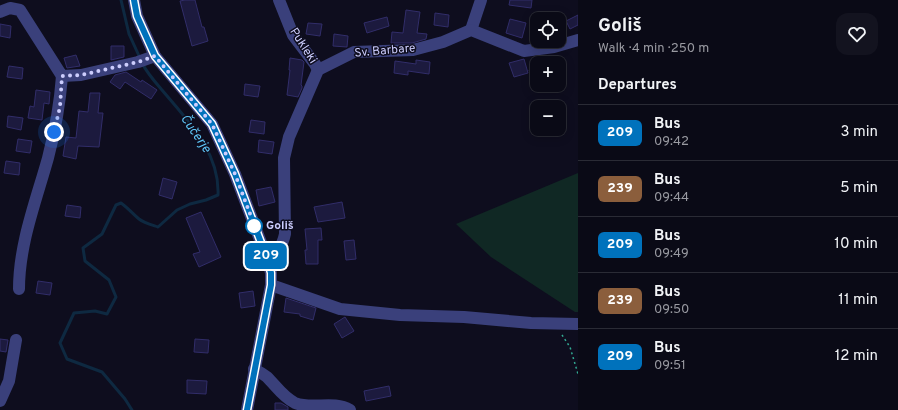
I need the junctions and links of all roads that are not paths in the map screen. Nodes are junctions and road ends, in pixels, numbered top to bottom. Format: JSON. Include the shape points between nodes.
{"nodes":[{"id":1,"x":134,"y":0,"type":"edge"},
{"id":2,"x":279,"y":0,"type":"edge"},
{"id":3,"x":481,"y":0,"type":"edge"},
{"id":4,"x":0,"y":12,"type":"edge"},
{"id":5,"x":471,"y":30,"type":"junction"},
{"id":6,"x":578,"y":40,"type":"edge"},
{"id":7,"x":147,"y":59,"type":"junction"},
{"id":8,"x":318,"y":70,"type":"junction"},
{"id":9,"x":62,"y":76,"type":"junction"},
{"id":10,"x":268,"y":261,"type":"junction"},
{"id":11,"x":271,"y":285,"type":"junction"},
{"id":12,"x":19,"y":289,"type":"dead end"},
{"id":13,"x":578,"y":324,"type":"edge"},
{"id":14,"x":16,"y":340,"type":"dead end"},
{"id":15,"x":254,"y":368,"type":"junction"},
{"id":16,"x":0,"y":402,"type":"edge"},
{"id":17,"x":247,"y":410,"type":"edge"},
{"id":18,"x":350,"y":410,"type":"edge"}],
"edges":[{"from":1,"to":7,"type":"street"},
{"from":2,"to":8,"type":"street","name":"Pukleki","via":[[293,35]]},
{"from":3,"to":5,"type":"street"},
{"from":4,"to":9,"type":"street","via":[[10,8],[20,10]]},
{"from":5,"to":6,"type":"street","via":[[524,51],[554,47]]},
{"from":5,"to":8,"type":"street","name":"Sv. Barbare","via":[[443,42],[413,50],[354,52]]},
{"from":7,"to":9,"type":"street","via":[[81,75]]},
{"from":7,"to":10,"type":"street","via":[[212,124],[235,174]]},
{"from":8,"to":10,"type":"street","via":[[289,137],[284,158],[285,234],[279,251]]},
{"from":9,"to":12,"type":"street","via":[[60,107],[21,259]]},
{"from":10,"to":11,"type":"street"},
{"from":11,"to":13,"type":"street","via":[[340,309],[400,315]]},
{"from":11,"to":15,"type":"street"},
{"from":14,"to":16,"type":"street","via":[[9,381]]},
{"from":15,"to":17,"type":"street"},
{"from":15,"to":18,"type":"street","via":[[295,403],[316,407],[344,407]]}]}
